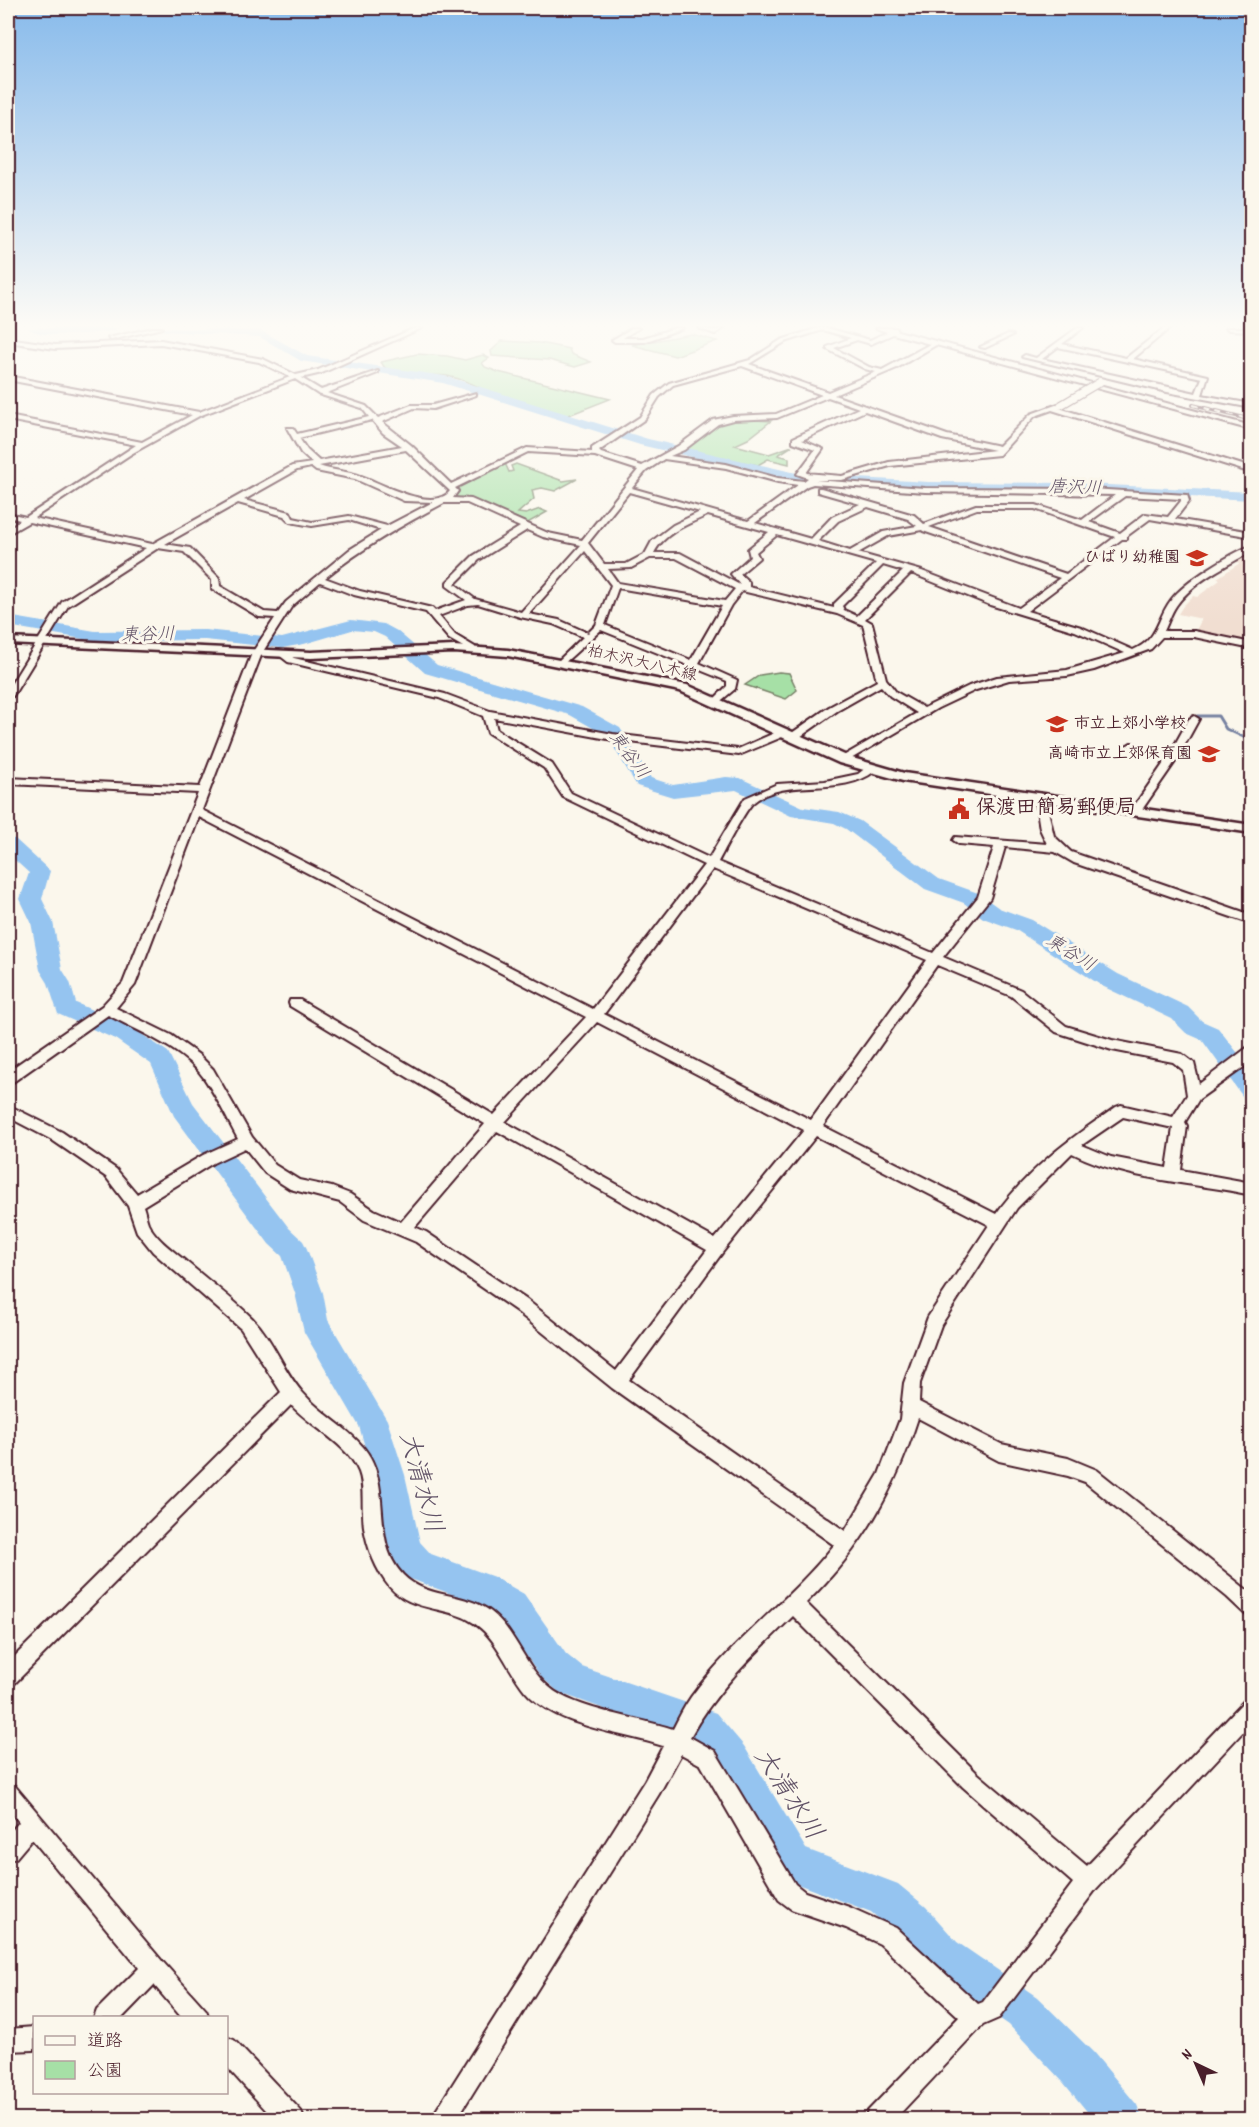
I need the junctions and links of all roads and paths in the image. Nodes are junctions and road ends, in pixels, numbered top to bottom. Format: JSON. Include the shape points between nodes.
{"nodes":[{"id":1,"x":56,"y":427,"type":"edge"},
{"id":2,"x":174,"y":427,"type":"edge"},
{"id":3,"x":328,"y":427,"type":"edge"},
{"id":4,"x":383,"y":427,"type":"edge"},
{"id":5,"x":629,"y":427,"type":"edge"},
{"id":6,"x":709,"y":427,"type":"edge"},
{"id":7,"x":823,"y":427,"type":"edge"},
{"id":8,"x":918,"y":427,"type":"edge"},
{"id":9,"x":1022,"y":427,"type":"edge"},
{"id":10,"x":1113,"y":427,"type":"edge"},
{"id":11,"x":142,"y":444,"type":"junction"},
{"id":12,"x":408,"y":447,"type":"junction"},
{"id":13,"x":1002,"y":449,"type":"junction"},
{"id":14,"x":596,"y":454,"type":"junction"},
{"id":15,"x":662,"y":457,"type":"junction"},
{"id":16,"x":317,"y":463,"type":"junction"},
{"id":17,"x":643,"y":469,"type":"junction"},
{"id":18,"x":1251,"y":471,"type":"edge"},
{"id":19,"x":811,"y":481,"type":"junction"},
{"id":20,"x":451,"y":487,"type":"junction"},
{"id":21,"x":627,"y":489,"type":"junction"},
{"id":22,"x":1123,"y":493,"type":"junction"},
{"id":23,"x":444,"y":499,"type":"junction"},
{"id":24,"x":237,"y":500,"type":"junction"},
{"id":25,"x":867,"y":504,"type":"junction"},
{"id":26,"x":705,"y":513,"type":"junction"},
{"id":27,"x":8,"y":515,"type":"edge"},
{"id":28,"x":27,"y":519,"type":"junction"},
{"id":29,"x":1171,"y":519,"type":"junction"},
{"id":30,"x":1083,"y":523,"type":"junction"},
{"id":31,"x":748,"y":525,"type":"junction"},
{"id":32,"x":527,"y":526,"type":"junction"},
{"id":33,"x":923,"y":527,"type":"junction"},
{"id":34,"x":388,"y":529,"type":"junction"},
{"id":35,"x":8,"y":532,"type":"edge"},
{"id":36,"x":775,"y":532,"type":"junction"},
{"id":37,"x":1251,"y":536,"type":"edge"},
{"id":38,"x":1124,"y":537,"type":"junction"},
{"id":39,"x":814,"y":540,"type":"junction"},
{"id":40,"x":585,"y":545,"type":"junction"},
{"id":41,"x":155,"y":546,"type":"junction"},
{"id":42,"x":1251,"y":547,"type":"edge"},
{"id":43,"x":852,"y":553,"type":"junction"},
{"id":44,"x":648,"y":556,"type":"junction"},
{"id":45,"x":883,"y":561,"type":"junction"},
{"id":46,"x":602,"y":567,"type":"junction"},
{"id":47,"x":909,"y":570,"type":"junction"},
{"id":48,"x":1067,"y":577,"type":"junction"},
{"id":49,"x":319,"y":579,"type":"junction"},
{"id":50,"x":615,"y":585,"type":"junction"},
{"id":51,"x":742,"y":589,"type":"junction"},
{"id":52,"x":473,"y":601,"type":"junction"},
{"id":53,"x":727,"y":604,"type":"junction"},
{"id":54,"x":1020,"y":612,"type":"junction"},
{"id":55,"x":841,"y":613,"type":"junction"},
{"id":56,"x":432,"y":615,"type":"junction"},
{"id":57,"x":523,"y":615,"type":"junction"},
{"id":58,"x":280,"y":616,"type":"junction"},
{"id":59,"x":859,"y":619,"type":"junction"},
{"id":60,"x":600,"y":626,"type":"junction"},
{"id":61,"x":47,"y":634,"type":"junction"},
{"id":62,"x":1160,"y":634,"type":"junction"},
{"id":63,"x":588,"y":636,"type":"junction"},
{"id":64,"x":8,"y":641,"type":"edge"},
{"id":65,"x":1251,"y":646,"type":"edge"},
{"id":66,"x":259,"y":649,"type":"junction"},
{"id":67,"x":472,"y":649,"type":"junction"},
{"id":68,"x":1132,"y":653,"type":"junction"},
{"id":69,"x":284,"y":655,"type":"junction"},
{"id":70,"x":561,"y":663,"type":"junction"},
{"id":71,"x":694,"y":663,"type":"junction"},
{"id":72,"x":882,"y":682,"type":"junction"},
{"id":73,"x":8,"y":696,"type":"edge"},
{"id":74,"x":717,"y":701,"type":"junction"},
{"id":75,"x":923,"y":712,"type":"junction"},
{"id":76,"x":488,"y":714,"type":"junction"},
{"id":77,"x":1194,"y":719,"type":"dead end"},
{"id":78,"x":788,"y":735,"type":"junction"},
{"id":79,"x":1131,"y":746,"type":"dead end"},
{"id":80,"x":1172,"y":759,"type":"junction"},
{"id":81,"x":844,"y":760,"type":"junction"},
{"id":82,"x":871,"y":769,"type":"junction"},
{"id":83,"x":8,"y":781,"type":"edge"},
{"id":84,"x":203,"y":790,"type":"junction"},
{"id":85,"x":1040,"y":798,"type":"junction"},
{"id":86,"x":196,"y":810,"type":"junction"},
{"id":87,"x":1135,"y":812,"type":"junction"},
{"id":88,"x":1251,"y":829,"type":"edge"},
{"id":89,"x":958,"y":840,"type":"dead end"},
{"id":90,"x":1000,"y":844,"type":"junction"},
{"id":91,"x":1054,"y":848,"type":"junction"},
{"id":92,"x":711,"y":864,"type":"junction"},
{"id":93,"x":1251,"y":920,"type":"edge"},
{"id":94,"x":936,"y":957,"type":"junction"},
{"id":95,"x":295,"y":1003,"type":"dead end"},
{"id":96,"x":103,"y":1011,"type":"junction"},
{"id":97,"x":595,"y":1016,"type":"junction"},
{"id":98,"x":1251,"y":1049,"type":"edge"},
{"id":99,"x":8,"y":1078,"type":"edge"},
{"id":100,"x":1194,"y":1095,"type":"junction"},
{"id":101,"x":8,"y":1111,"type":"edge"},
{"id":102,"x":495,"y":1123,"type":"junction"},
{"id":103,"x":1177,"y":1123,"type":"junction"},
{"id":104,"x":813,"y":1129,"type":"junction"},
{"id":105,"x":247,"y":1141,"type":"junction"},
{"id":106,"x":1070,"y":1146,"type":"junction"},
{"id":107,"x":1173,"y":1176,"type":"junction"},
{"id":108,"x":1251,"y":1189,"type":"edge"},
{"id":109,"x":135,"y":1203,"type":"junction"},
{"id":110,"x":999,"y":1223,"type":"junction"},
{"id":111,"x":404,"y":1229,"type":"junction"},
{"id":112,"x":717,"y":1248,"type":"junction"},
{"id":113,"x":618,"y":1382,"type":"junction"},
{"id":114,"x":292,"y":1393,"type":"junction"},
{"id":115,"x":911,"y":1408,"type":"junction"},
{"id":116,"x":848,"y":1544,"type":"junction"},
{"id":117,"x":794,"y":1604,"type":"junction"},
{"id":118,"x":1251,"y":1607,"type":"edge"},
{"id":119,"x":8,"y":1676,"type":"edge"},
{"id":120,"x":1251,"y":1707,"type":"edge"},
{"id":121,"x":681,"y":1736,"type":"junction"},
{"id":122,"x":8,"y":1793,"type":"edge"},
{"id":123,"x":32,"y":1823,"type":"junction"},
{"id":124,"x":8,"y":1850,"type":"edge"},
{"id":125,"x":1088,"y":1881,"type":"junction"},
{"id":126,"x":154,"y":1969,"type":"junction"},
{"id":127,"x":107,"y":2016,"type":"edge"},
{"id":128,"x":196,"y":2016,"type":"edge"},
{"id":129,"x":975,"y":2017,"type":"junction"},
{"id":130,"x":33,"y":2039,"type":"edge"},
{"id":131,"x":8,"y":2040,"type":"edge"},
{"id":132,"x":228,"y":2050,"type":"edge"},
{"id":133,"x":292,"y":2120,"type":"edge"},
{"id":134,"x":442,"y":2120,"type":"edge"},
{"id":135,"x":877,"y":2120,"type":"edge"}],
"edges":[{"from":1,"to":11,"type":"street"},
{"from":2,"to":11,"type":"street"},
{"from":3,"to":16,"type":"street","via":[[292,433]]},
{"from":4,"to":12,"type":"street"},
{"from":5,"to":14,"type":"street","via":[[595,450]]},
{"from":6,"to":15,"type":"street"},
{"from":7,"to":19,"type":"street","via":[[796,440],[819,449],[801,474]]},
{"from":8,"to":13,"type":"street"},
{"from":9,"to":13,"type":"street"},
{"from":10,"to":18,"type":"street"},
{"from":11,"to":28,"type":"street"},
{"from":12,"to":16,"type":"street"},
{"from":12,"to":20,"type":"street"},
{"from":13,"to":19,"type":"street","via":[[981,457],[889,464],[842,478]]},
{"from":14,"to":17,"type":"street"},
{"from":14,"to":20,"type":"street","via":[[527,450]]},
{"from":15,"to":17,"type":"street"},
{"from":15,"to":19,"type":"street","via":[[726,466],[778,480]]},
{"from":16,"to":23,"type":"street","via":[[315,467],[319,469],[357,477],[408,499]]},
{"from":16,"to":24,"type":"street","via":[[295,468]]},
{"from":17,"to":21,"type":"street"},
{"from":19,"to":22,"type":"street","via":[[925,490]]},
{"from":19,"to":25,"type":"street"},
{"from":19,"to":31,"type":"street"},
{"from":20,"to":23,"type":"street","via":[[453,493]]},
{"from":21,"to":26,"type":"street"},
{"from":21,"to":40,"type":"street"},
{"from":22,"to":29,"type":"street","via":[[1184,497]]},
{"from":22,"to":30,"type":"street"},
{"from":23,"to":32,"type":"street","via":[[468,501]]},
{"from":23,"to":34,"type":"street"},
{"from":24,"to":34,"type":"street","via":[[287,514],[290,520],[304,524],[349,518]]},
{"from":24,"to":41,"type":"street"},
{"from":25,"to":33,"type":"street","via":[[911,517]]},
{"from":25,"to":39,"type":"street","via":[[835,519]]},
{"from":26,"to":31,"type":"street"},
{"from":26,"to":44,"type":"street","via":[[676,527],[655,543]]},
{"from":27,"to":28,"type":"street"},
{"from":28,"to":35,"type":"street"},
{"from":28,"to":41,"type":"street"},
{"from":29,"to":37,"type":"street"},
{"from":29,"to":38,"type":"street","via":[[1148,516]]},
{"from":30,"to":33,"type":"street","via":[[1036,507],[984,507]]},
{"from":30,"to":38,"type":"street"},
{"from":31,"to":36,"type":"street"},
{"from":32,"to":40,"type":"street"},
{"from":32,"to":52,"type":"street","via":[[476,558],[450,584]]},
{"from":33,"to":43,"type":"street","via":[[886,534]]},
{"from":33,"to":48,"type":"street"},
{"from":34,"to":49,"type":"street"},
{"from":36,"to":39,"type":"street"},
{"from":36,"to":51,"type":"street","via":[[751,551],[755,558],[752,563],[735,574],[745,582]]},
{"from":38,"to":48,"type":"street"},
{"from":39,"to":43,"type":"street"},
{"from":40,"to":46,"type":"street"},
{"from":40,"to":57,"type":"street"},
{"from":41,"to":58,"type":"street","via":[[186,550],[216,580],[215,587],[262,615]]},
{"from":41,"to":61,"type":"street","via":[[65,604]]},
{"from":42,"to":62,"type":"street","via":[[1179,595]]},
{"from":43,"to":45,"type":"street"},
{"from":44,"to":46,"type":"street","via":[[628,566]]},
{"from":44,"to":51,"type":"street","via":[[676,555]]},
{"from":45,"to":47,"type":"street"},
{"from":45,"to":55,"type":"street","via":[[837,606]]},
{"from":46,"to":50,"type":"street"},
{"from":47,"to":54,"type":"street"},
{"from":47,"to":59,"type":"street"},
{"from":48,"to":54,"type":"street"},
{"from":49,"to":56,"type":"street","via":[[357,593],[423,608]]},
{"from":49,"to":58,"type":"street"},
{"from":50,"to":53,"type":"street"},
{"from":50,"to":60,"type":"street"},
{"from":51,"to":53,"type":"street"},
{"from":51,"to":55,"type":"street"},
{"from":52,"to":56,"type":"street"},
{"from":52,"to":57,"type":"street"},
{"from":53,"to":71,"type":"street"},
{"from":54,"to":68,"type":"street","via":[[1078,629]]},
{"from":55,"to":59,"type":"street"},
{"from":56,"to":67,"type":"street","via":[[452,637]]},
{"from":57,"to":63,"type":"street","via":[[556,622]]},
{"from":58,"to":66,"type":"street"},
{"from":59,"to":72,"type":"street","via":[[868,626]]},
{"from":60,"to":63,"type":"street"},
{"from":60,"to":71,"type":"street"},
{"from":61,"to":64,"type":"main road","name":"柏木沢大八木線"},
{"from":61,"to":66,"type":"main road","name":"柏木沢大八木線"},
{"from":61,"to":73,"type":"street"},
{"from":62,"to":65,"type":"street","via":[[1194,634]]},
{"from":62,"to":68,"type":"street","via":[[1148,647]]},
{"from":63,"to":70,"type":"street"},
{"from":66,"to":69,"type":"main road","name":"柏木沢大八木線"},
{"from":66,"to":84,"type":"street"},
{"from":67,"to":69,"type":"main road","name":"柏木沢大八木線"},
{"from":67,"to":70,"type":"main road","name":"柏木沢大八木線"},
{"from":68,"to":75,"type":"street","via":[[1070,672],[994,680]]},
{"from":69,"to":76,"type":"street","via":[[335,672],[442,696]]},
{"from":70,"to":74,"type":"main road","name":"柏木沢大八木線","via":[[658,681]]},
{"from":71,"to":74,"type":"street","via":[[732,680],[732,687]]},
{"from":72,"to":75,"type":"street"},
{"from":72,"to":78,"type":"street"},
{"from":74,"to":78,"type":"main road","name":"柏木沢大八木線"},
{"from":75,"to":81,"type":"street"},
{"from":76,"to":78,"type":"street","via":[[613,737],[739,752]]},
{"from":76,"to":92,"type":"street","via":[[492,731],[548,766],[567,795]]},
{"from":77,"to":80,"type":"street"},
{"from":78,"to":81,"type":"main road","name":"柏木沢大八木線"},
{"from":79,"to":80,"type":"street"},
{"from":80,"to":87,"type":"street"},
{"from":81,"to":82,"type":"main road","name":"柏木沢大八木線"},
{"from":82,"to":85,"type":"main road","name":"柏木沢大八木線"},
{"from":82,"to":92,"type":"street","via":[[847,780],[777,787],[753,796]]},
{"from":83,"to":84,"type":"street"},
{"from":84,"to":86,"type":"street"},
{"from":85,"to":87,"type":"main road","name":"柏木沢大八木線"},
{"from":85,"to":91,"type":"street"},
{"from":86,"to":96,"type":"street","via":[[129,985]]},
{"from":86,"to":97,"type":"street"},
{"from":87,"to":88,"type":"main road","name":"柏木沢大八木線"},
{"from":89,"to":90,"type":"street"},
{"from":90,"to":91,"type":"street"},
{"from":90,"to":94,"type":"street","via":[[984,898]]},
{"from":91,"to":93,"type":"street","via":[[1078,860]]},
{"from":92,"to":94,"type":"street"},
{"from":92,"to":97,"type":"street"},
{"from":94,"to":100,"type":"street","via":[[1016,993],[1061,1029],[1112,1045],[1177,1058],[1189,1067]]},
{"from":94,"to":104,"type":"street"},
{"from":95,"to":102,"type":"street"},
{"from":96,"to":99,"type":"street"},
{"from":96,"to":105,"type":"street","via":[[166,1039],[194,1059],[208,1073]]},
{"from":97,"to":102,"type":"street"},
{"from":97,"to":104,"type":"street"},
{"from":98,"to":100,"type":"street","via":[[1239,1063]]},
{"from":100,"to":103,"type":"street"},
{"from":101,"to":109,"type":"street","via":[[57,1136],[111,1173]]},
{"from":102,"to":111,"type":"street"},
{"from":102,"to":112,"type":"street"},
{"from":103,"to":106,"type":"street","via":[[1120,1111]]},
{"from":103,"to":107,"type":"street","via":[[1180,1126]]},
{"from":104,"to":110,"type":"street"},
{"from":104,"to":112,"type":"street"},
{"from":105,"to":109,"type":"street","via":[[208,1159]]},
{"from":105,"to":111,"type":"street","via":[[270,1169],[295,1185],[345,1198],[369,1215]]},
{"from":106,"to":107,"type":"street","via":[[1085,1154]]},
{"from":106,"to":110,"type":"street","via":[[1025,1189]]},
{"from":107,"to":108,"type":"street"},
{"from":109,"to":114,"type":"street","via":[[142,1227],[158,1247],[247,1324]]},
{"from":110,"to":115,"type":"street","via":[[934,1322],[912,1383]]},
{"from":111,"to":113,"type":"street","via":[[521,1305]]},
{"from":112,"to":113,"type":"street"},
{"from":113,"to":116,"type":"street"},
{"from":114,"to":119,"type":"street"},
{"from":114,"to":121,"type":"street","via":[[350,1445],[364,1463],[371,1481],[373,1527],[379,1549],[396,1581],[411,1594],[457,1606],[488,1621],[530,1683],[554,1702]]},
{"from":115,"to":116,"type":"street","via":[[886,1479]]},
{"from":115,"to":118,"type":"street","via":[[999,1452],[1091,1476]]},
{"from":116,"to":117,"type":"street"},
{"from":117,"to":121,"type":"street","via":[[737,1657],[697,1705]]},
{"from":117,"to":125,"type":"street","via":[[970,1780]]},
{"from":120,"to":125,"type":"street"},
{"from":121,"to":129,"type":"street","via":[[708,1758],[787,1892],[799,1901],[888,1936]]},
{"from":121,"to":134,"type":"street"},
{"from":122,"to":123,"type":"street"},
{"from":123,"to":124,"type":"street"},
{"from":123,"to":126,"type":"street"},
{"from":125,"to":129,"type":"street","via":[[991,2010]]},
{"from":126,"to":127,"type":"street"},
{"from":126,"to":128,"type":"street"},
{"from":129,"to":135,"type":"street"},
{"from":130,"to":131,"type":"street"},
{"from":132,"to":133,"type":"street"}]}
